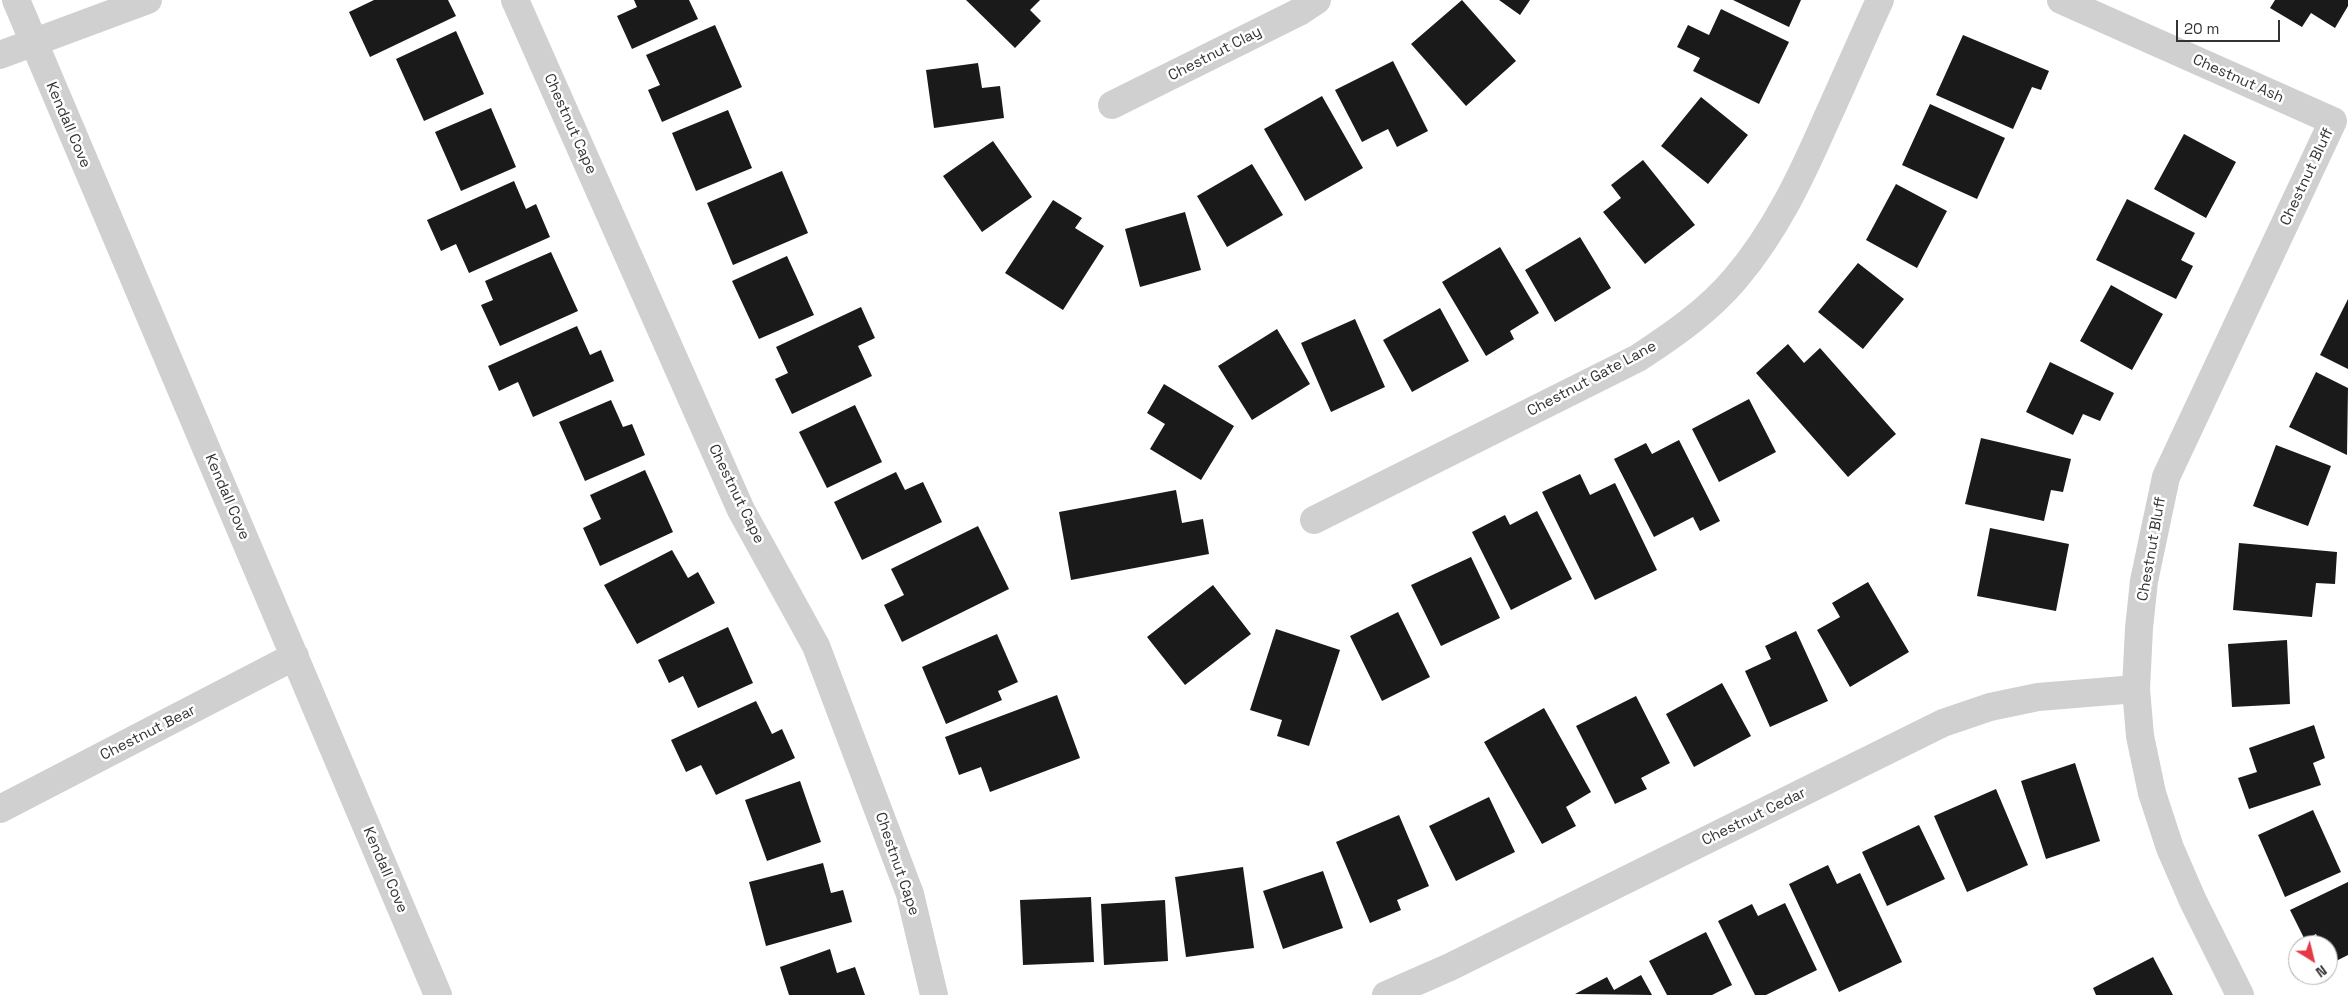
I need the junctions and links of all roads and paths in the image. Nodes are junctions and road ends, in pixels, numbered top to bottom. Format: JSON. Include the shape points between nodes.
{"nodes":[{"id":1,"x":16,"y":0,"type":"edge"},
{"id":2,"x":148,"y":0,"type":"edge"},
{"id":3,"x":515,"y":0,"type":"edge"},
{"id":4,"x":1317,"y":0,"type":"edge"},
{"id":5,"x":1880,"y":0,"type":"edge"},
{"id":6,"x":2061,"y":0,"type":"edge"},
{"id":7,"x":33,"y":42,"type":"junction"},
{"id":8,"x":0,"y":55,"type":"edge"},
{"id":9,"x":1112,"y":105,"type":"dead end"},
{"id":10,"x":2333,"y":121,"type":"joint"},
{"id":11,"x":1314,"y":520,"type":"dead end"},
{"id":12,"x":295,"y":656,"type":"junction"},
{"id":13,"x":2136,"y":689,"type":"junction"},
{"id":14,"x":0,"y":809,"type":"edge"},
{"id":15,"x":438,"y":995,"type":"edge"},
{"id":16,"x":934,"y":995,"type":"edge"},
{"id":17,"x":1386,"y":995,"type":"edge"},
{"id":18,"x":2240,"y":995,"type":"edge"}],
"edges":[{"from":1,"to":7,"type":"street","name":"Kendall Cove"},
{"from":2,"to":7,"type":"street"},
{"from":3,"to":16,"type":"street","name":"Chestnut Cape","via":[[741,510],[816,646],[910,894]]},
{"from":4,"to":9,"type":"street","name":"Chestnut Clay"},
{"from":5,"to":11,"type":"street","name":"Chestnut Gate Lane","via":[[1782,213],[1740,274],[1705,309],[1638,358]]},
{"from":6,"to":10,"type":"street","name":"Chestnut Ash"},
{"from":7,"to":8,"type":"street"},
{"from":7,"to":12,"type":"street","name":"Kendall Cove"},
{"from":10,"to":13,"type":"street","name":"Chestnut Bluff","via":[[2166,477],[2144,581]]},
{"from":12,"to":14,"type":"street","name":"Chestnut Bear"},
{"from":12,"to":15,"type":"street","name":"Kendall Cove"},
{"from":13,"to":17,"type":"street","name":"Chestnut Cedar","via":[[2038,697],[1943,723]]},
{"from":13,"to":18,"type":"street","name":"Chestnut Bluff","via":[[2140,736],[2152,793],[2170,848]]}]}
